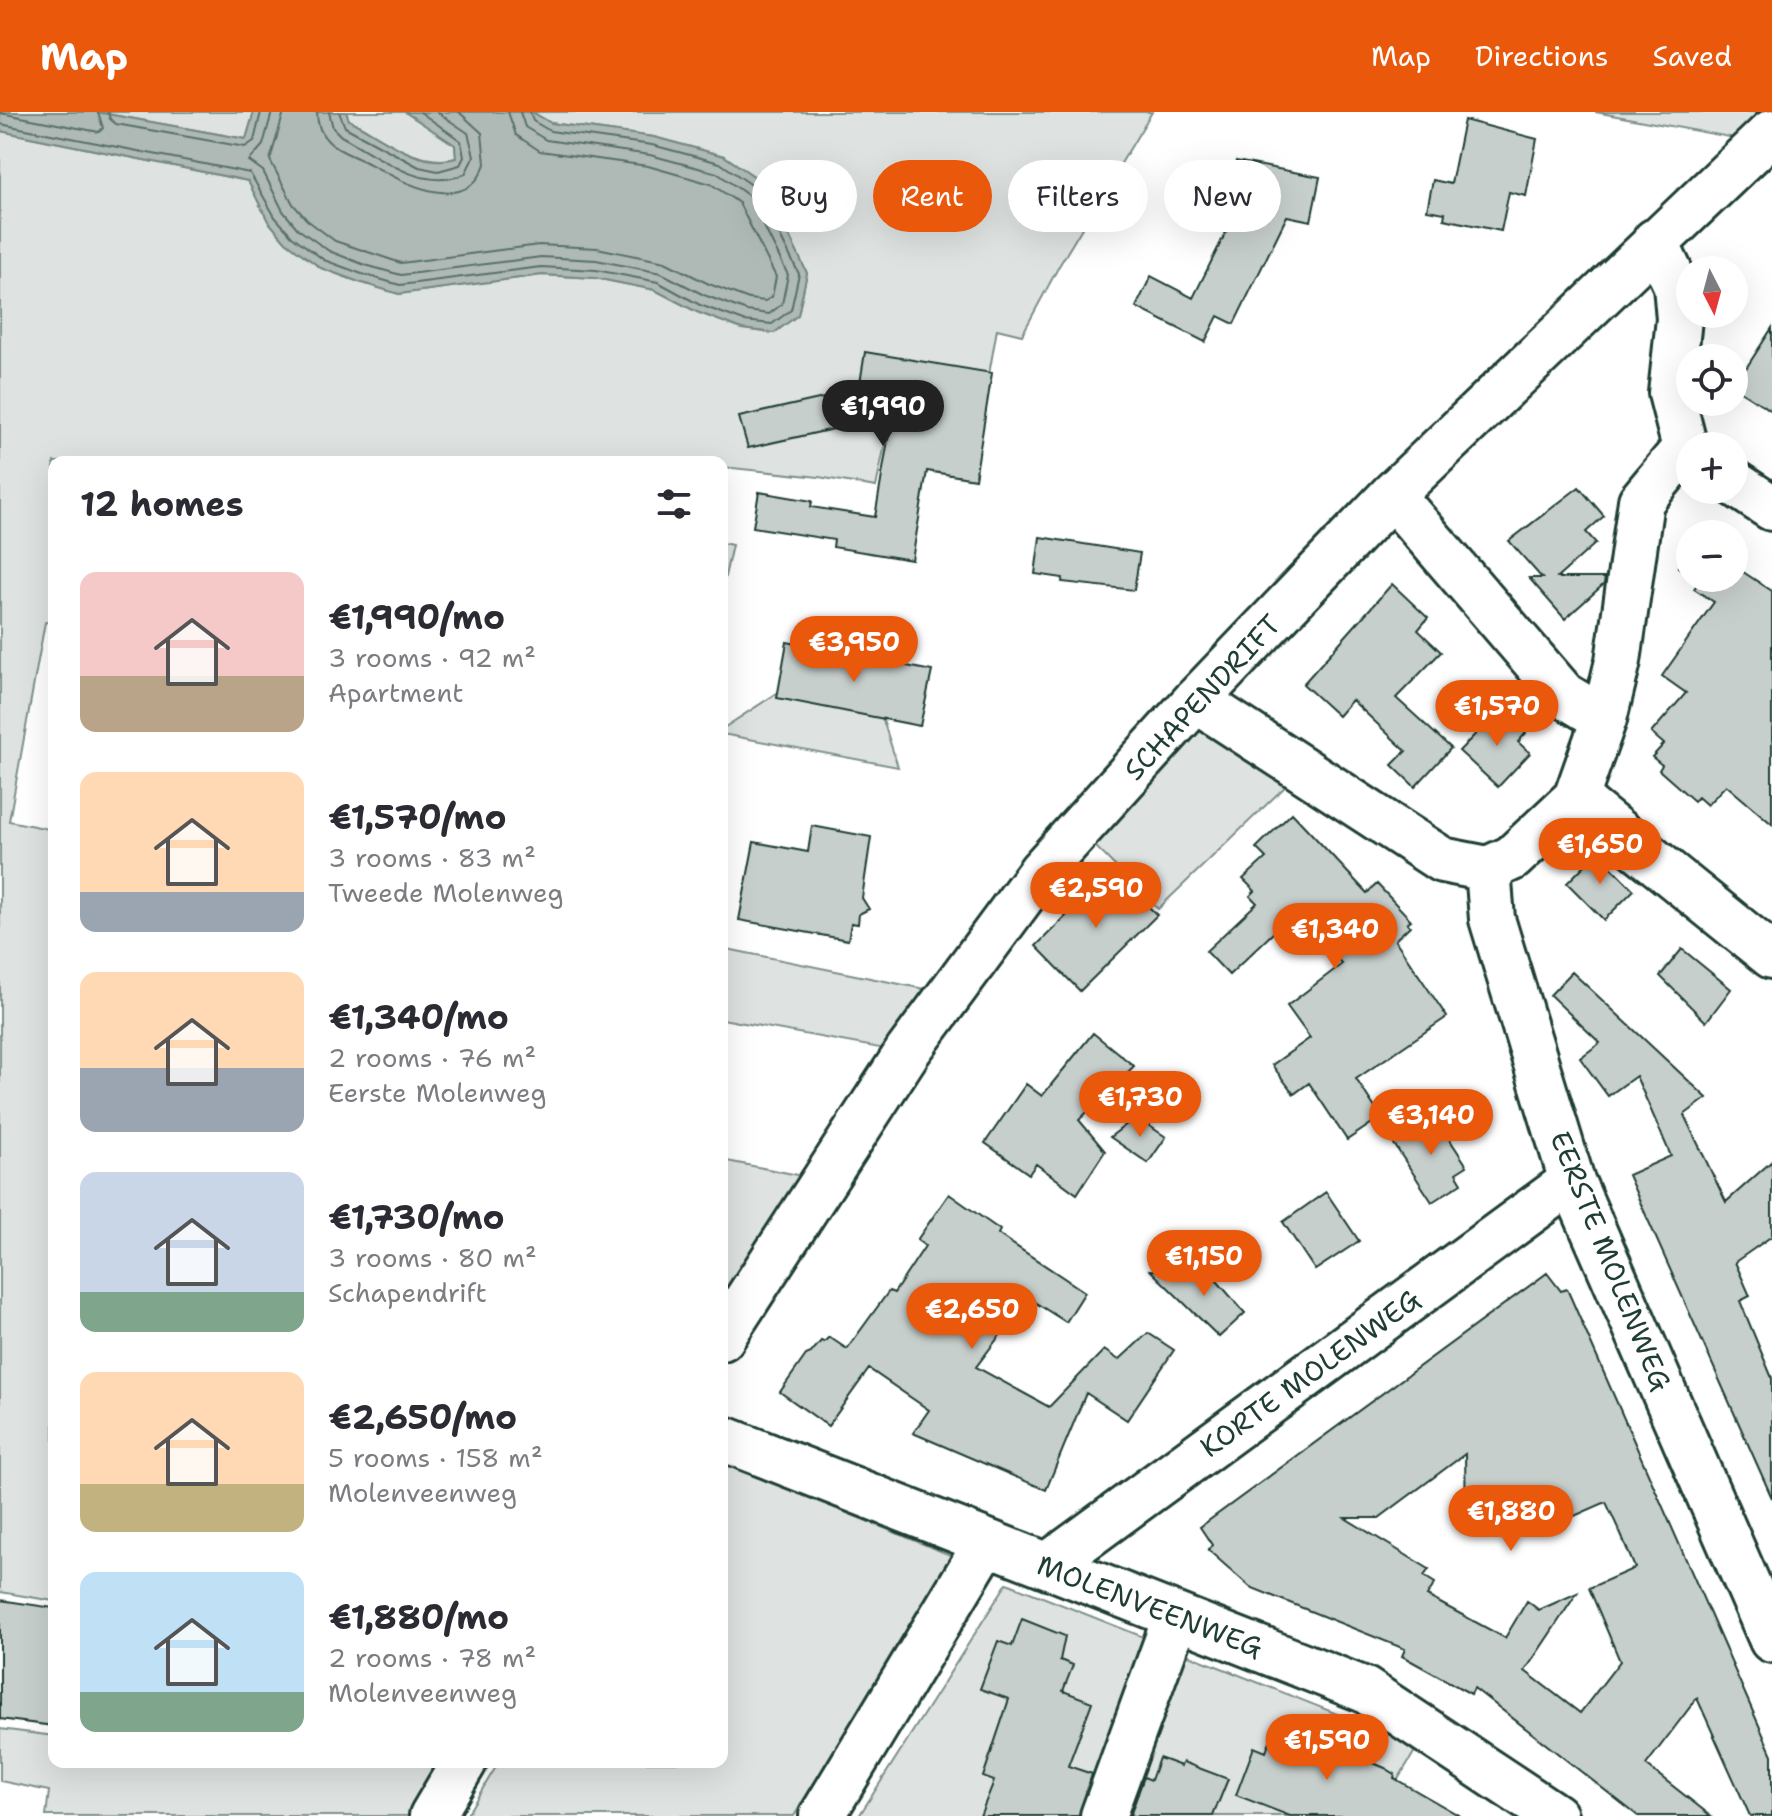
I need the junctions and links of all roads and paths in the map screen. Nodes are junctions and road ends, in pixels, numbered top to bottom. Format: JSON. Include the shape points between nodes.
{"nodes":[{"id":1,"x":1772,"y":132,"type":"edge"},
{"id":2,"x":1655,"y":241,"type":"junction"},
{"id":3,"x":1683,"y":432,"type":"edge"},
{"id":4,"x":1676,"y":463,"type":"edge"},
{"id":5,"x":1748,"y":492,"type":"edge"},
{"id":6,"x":1392,"y":495,"type":"junction"},
{"id":7,"x":1772,"y":508,"type":"edge"},
{"id":8,"x":1196,"y":700,"type":"junction"},
{"id":9,"x":1604,"y":719,"type":"junction"},
{"id":10,"x":1576,"y":798,"type":"junction"},
{"id":11,"x":1488,"y":869,"type":"junction"},
{"id":12,"x":1772,"y":956,"type":"edge"},
{"id":13,"x":1572,"y":1181,"type":"junction"},
{"id":14,"x":728,"y":1329,"type":"edge"},
{"id":15,"x":728,"y":1440,"type":"edge"},
{"id":16,"x":987,"y":1542,"type":"junction"},
{"id":17,"x":1048,"y":1565,"type":"junction"},
{"id":18,"x":1176,"y":1616,"type":"junction"},
{"id":19,"x":1772,"y":1640,"type":"edge"},
{"id":20,"x":460,"y":1768,"type":"edge"},
{"id":21,"x":432,"y":1816,"type":"edge"},
{"id":22,"x":822,"y":1816,"type":"edge"},
{"id":23,"x":1103,"y":1816,"type":"edge"},
{"id":24,"x":1555,"y":1816,"type":"edge"}],
"edges":[{"from":1,"to":2,"type":"street","name":"SCHAPENDRIFT"},
{"from":2,"to":3,"type":"street","via":[[1676,285],[1679,319],[1671,393]]},
{"from":2,"to":6,"type":"street","name":"SCHAPENDRIFT"},
{"from":4,"to":9,"type":"street","via":[[1641,501],[1618,661]]},
{"from":5,"to":7,"type":"street"},
{"from":6,"to":8,"type":"street","name":"SCHAPENDRIFT"},
{"from":6,"to":9,"type":"street","via":[[1564,695]]},
{"from":8,"to":11,"type":"street","via":[[1442,860]]},
{"from":8,"to":14,"type":"street","name":"SCHAPENDRIFT","via":[[1032,883],[908,1051]]},
{"from":9,"to":10,"type":"street"},
{"from":10,"to":11,"type":"street","via":[[1512,858]]},
{"from":10,"to":12,"type":"street"},
{"from":11,"to":13,"type":"street","name":"EERSTE MOLENWEG","via":[[1492,919]]},
{"from":13,"to":17,"type":"street","name":"KORTE MOLENWEG"},
{"from":13,"to":19,"type":"street","name":"EERSTE MOLENWEG"},
{"from":15,"to":16,"type":"street","name":"MOLENVEENWEG"},
{"from":16,"to":17,"type":"street","name":"MOLENVEENWEG"},
{"from":16,"to":22,"type":"street"},
{"from":17,"to":18,"type":"street","name":"MOLENVEENWEG"},
{"from":18,"to":23,"type":"street"},
{"from":18,"to":24,"type":"street","name":"MOLENVEENWEG","via":[[1365,1690]]},
{"from":20,"to":21,"type":"street"}]}
